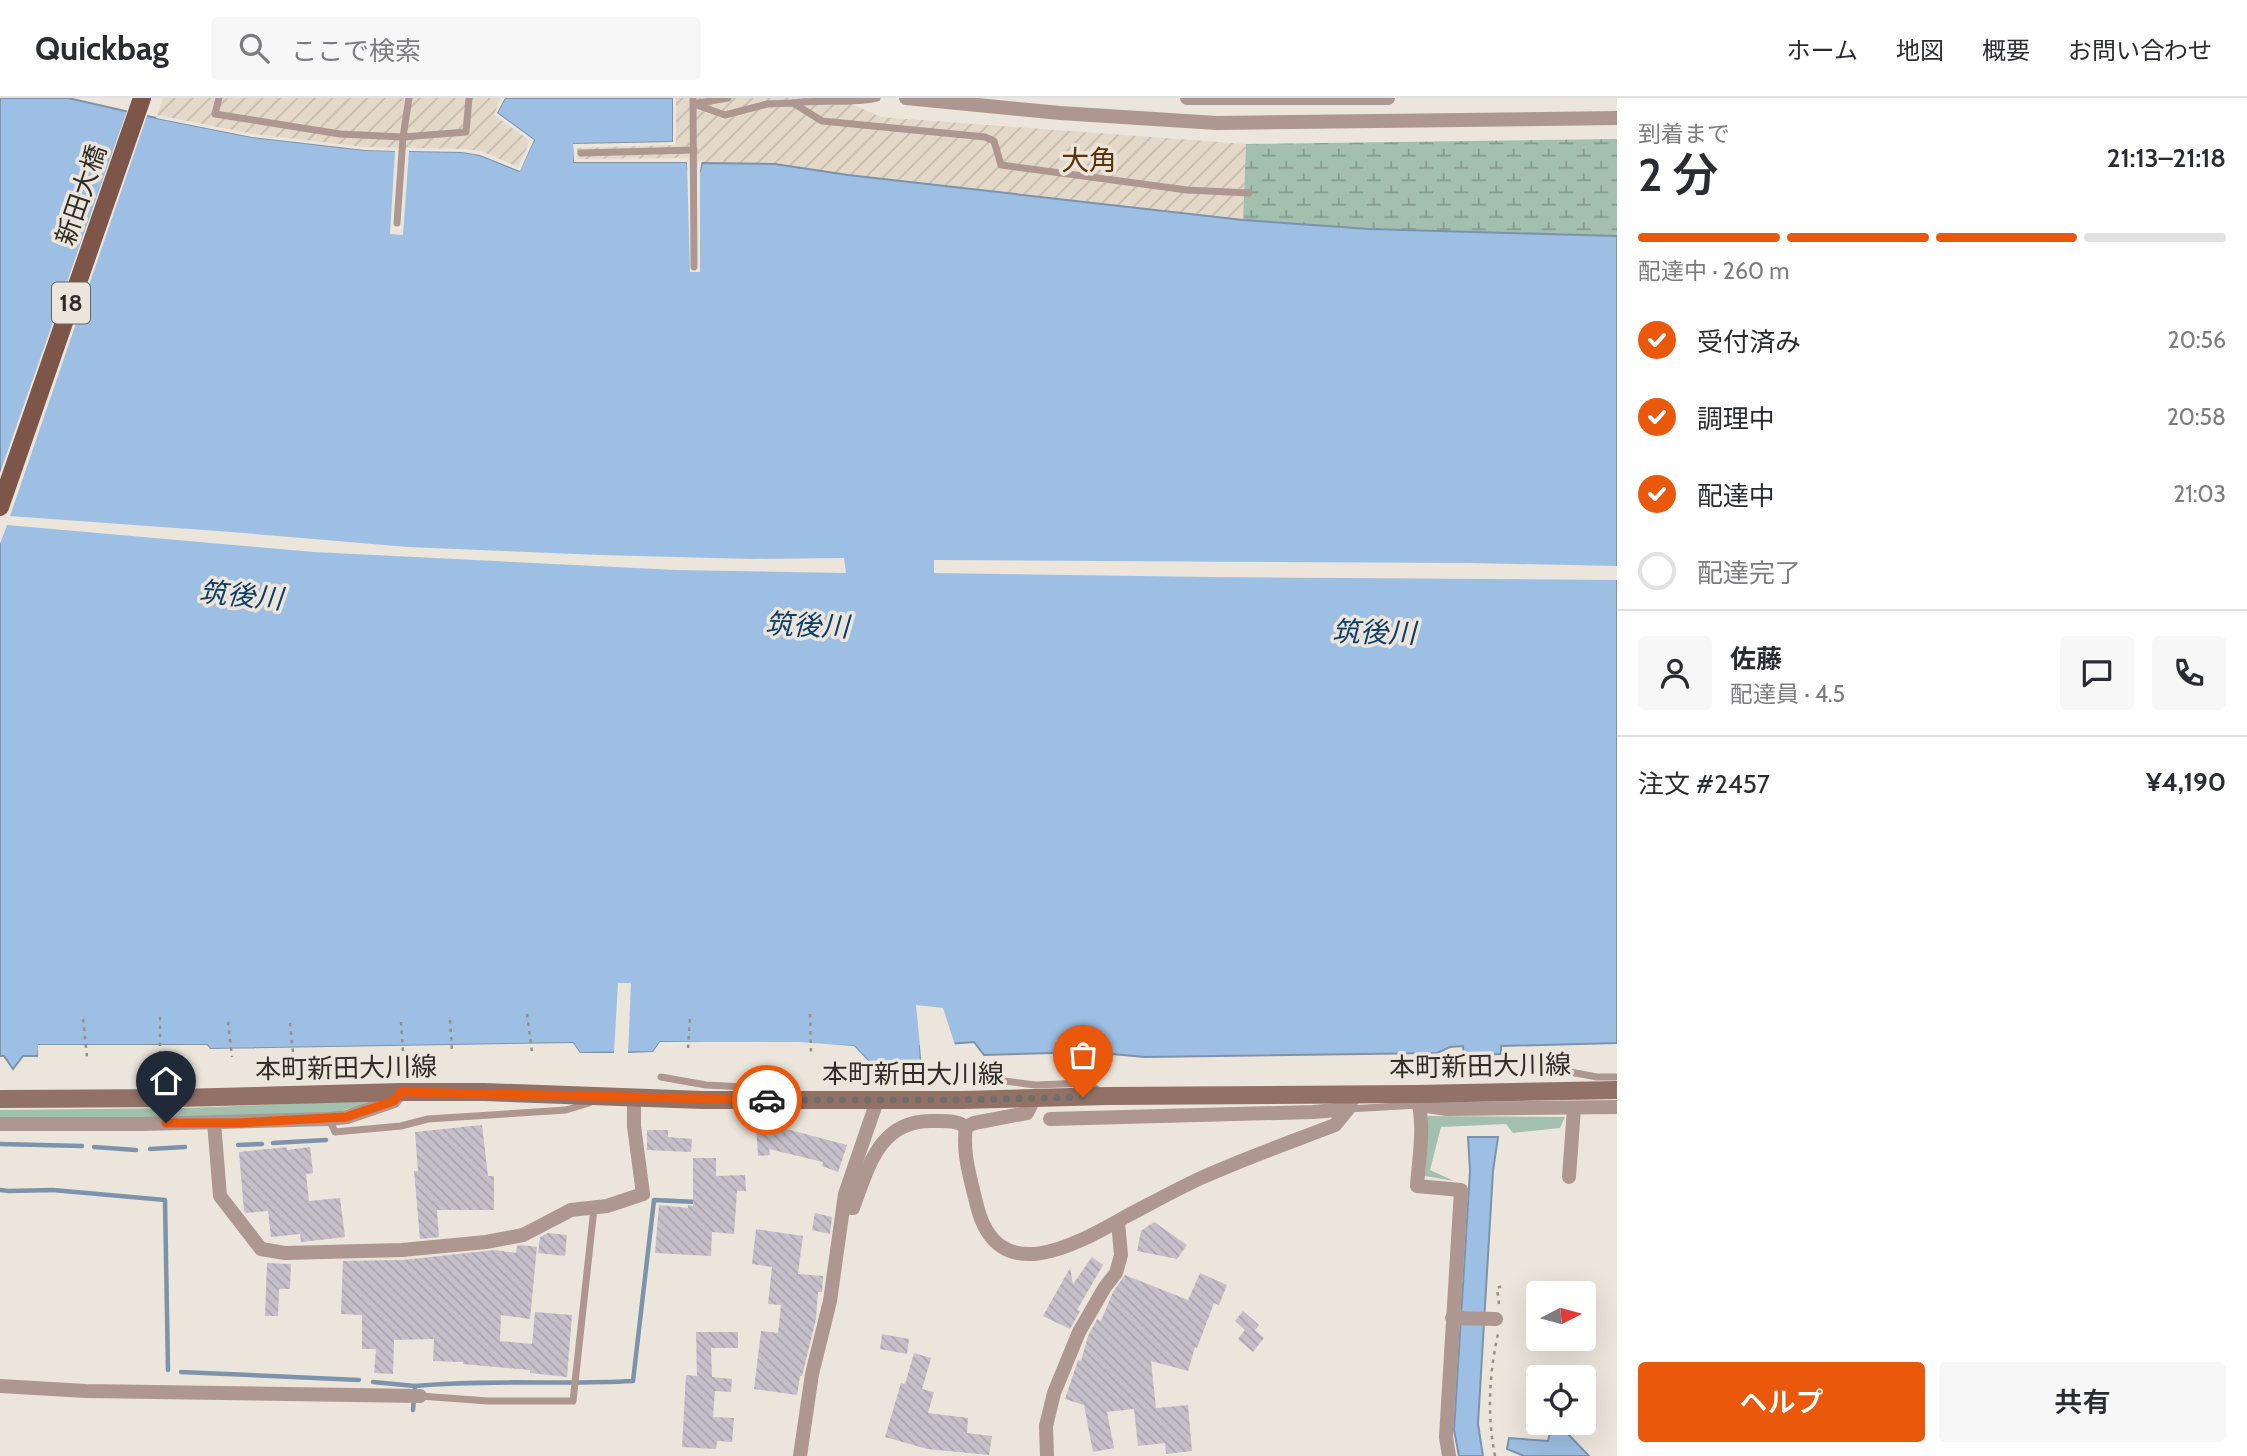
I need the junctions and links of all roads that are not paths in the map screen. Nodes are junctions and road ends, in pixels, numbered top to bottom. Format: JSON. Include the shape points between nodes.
{"nodes":[{"id":1,"x":142,"y":98,"type":"edge"},
{"id":2,"x":219,"y":98,"type":"edge"},
{"id":3,"x":409,"y":98,"type":"edge"},
{"id":4,"x":469,"y":98,"type":"edge"},
{"id":5,"x":728,"y":98,"type":"edge"},
{"id":6,"x":877,"y":98,"type":"edge"},
{"id":7,"x":906,"y":98,"type":"edge"},
{"id":8,"x":1187,"y":98,"type":"edge"},
{"id":9,"x":1388,"y":98,"type":"edge"},
{"id":10,"x":1355,"y":99,"type":"edge"},
{"id":11,"x":934,"y":100,"type":"edge"},
{"id":12,"x":694,"y":101,"type":"edge"},
{"id":13,"x":793,"y":103,"type":"junction"},
{"id":14,"x":1617,"y":118,"type":"edge"},
{"id":15,"x":403,"y":136,"type":"junction"},
{"id":16,"x":694,"y":150,"type":"junction"},
{"id":17,"x":581,"y":153,"type":"dead end"},
{"id":18,"x":1249,"y":193,"type":"dead end"},
{"id":19,"x":397,"y":223,"type":"dead end"},
{"id":20,"x":694,"y":267,"type":"dead end"},
{"id":21,"x":0,"y":507,"type":"edge"},
{"id":22,"x":1527,"y":1064,"type":"dead end"},
{"id":23,"x":966,"y":1076,"type":"dead end"},
{"id":24,"x":662,"y":1077,"type":"dead end"},
{"id":25,"x":1617,"y":1077,"type":"edge"},
{"id":26,"x":1617,"y":1090,"type":"edge"},
{"id":27,"x":401,"y":1092,"type":"junction"},
{"id":28,"x":591,"y":1096,"type":"junction"},
{"id":29,"x":1107,"y":1096,"type":"junction"},
{"id":30,"x":634,"y":1097,"type":"junction"},
{"id":31,"x":0,"y":1099,"type":"edge"},
{"id":32,"x":1034,"y":1099,"type":"junction"},
{"id":33,"x":785,"y":1100,"type":"junction"},
{"id":34,"x":1418,"y":1100,"type":"junction"},
{"id":35,"x":877,"y":1101,"type":"junction"},
{"id":36,"x":1351,"y":1102,"type":"junction"},
{"id":37,"x":1617,"y":1107,"type":"edge"},
{"id":38,"x":1574,"y":1108,"type":"junction"},
{"id":39,"x":329,"y":1119,"type":"junction"},
{"id":40,"x":1050,"y":1119,"type":"dead end"},
{"id":41,"x":214,"y":1122,"type":"junction"},
{"id":42,"x":0,"y":1124,"type":"edge"},
{"id":43,"x":966,"y":1127,"type":"junction"},
{"id":44,"x":1569,"y":1177,"type":"dead end"},
{"id":45,"x":594,"y":1208,"type":"junction"},
{"id":46,"x":844,"y":1208,"type":"junction"},
{"id":47,"x":1118,"y":1222,"type":"junction"},
{"id":48,"x":1452,"y":1318,"type":"junction"},
{"id":49,"x":1496,"y":1320,"type":"road end"},
{"id":50,"x":0,"y":1386,"type":"edge"},
{"id":51,"x":420,"y":1396,"type":"joint"},
{"id":52,"x":800,"y":1456,"type":"edge"},
{"id":53,"x":1047,"y":1456,"type":"edge"},
{"id":54,"x":1449,"y":1456,"type":"edge"}],
"edges":[{"from":1,"to":21,"type":"main road","name":"新田大橋","number":"18"},
{"from":2,"to":15,"type":"lane","via":[[215,114],[340,134]]},
{"from":3,"to":15,"type":"lane"},
{"from":4,"to":15,"type":"lane","via":[[466,132]]},
{"from":5,"to":12,"type":"lane"},
{"from":6,"to":13,"type":"lane"},
{"from":7,"to":11,"type":"street"},
{"from":8,"to":10,"type":"street"},
{"from":9,"to":10,"type":"street"},
{"from":11,"to":14,"type":"street","via":[[1217,123]]},
{"from":12,"to":13,"type":"lane","via":[[725,115],[767,104]]},
{"from":12,"to":16,"type":"lane"},
{"from":13,"to":18,"type":"lane","via":[[822,121],[985,137],[994,141],[1001,165],[1187,190]]},
{"from":15,"to":19,"type":"lane"},
{"from":16,"to":17,"type":"lane"},
{"from":16,"to":20,"type":"lane"},
{"from":22,"to":25,"type":"lane"},
{"from":23,"to":29,"type":"lane","via":[[1035,1085],[1087,1083]]},
{"from":24,"to":33,"type":"lane","via":[[765,1088]]},
{"from":26,"to":34,"type":"main road","name":"本町新田大川線"},
{"from":27,"to":28,"type":"main road","name":"本町新田大川線"},
{"from":27,"to":31,"type":"main road","name":"本町新田大川線"},
{"from":27,"to":39,"type":"street","via":[[394,1101]]},
{"from":28,"to":30,"type":"main road","name":"本町新田大川線"},
{"from":28,"to":39,"type":"lane","via":[[589,1103],[566,1110],[428,1119],[335,1132]]},
{"from":29,"to":32,"type":"main road","name":"本町新田大川線"},
{"from":29,"to":36,"type":"main road","name":"本町新田大川線"},
{"from":30,"to":33,"type":"main road","name":"本町新田大川線"},
{"from":30,"to":45,"type":"street","via":[[643,1194]]},
{"from":32,"to":35,"type":"main road","name":"本町新田大川線"},
{"from":32,"to":43,"type":"street","via":[[1027,1113]]},
{"from":33,"to":35,"type":"main road","name":"本町新田大川線"},
{"from":34,"to":36,"type":"main road","name":"本町新田大川線"},
{"from":34,"to":38,"type":"street","via":[[1447,1109]]},
{"from":34,"to":48,"type":"street","via":[[1417,1186],[1461,1190]]},
{"from":35,"to":46,"type":"street"},
{"from":36,"to":40,"type":"street","via":[[1313,1112]]},
{"from":36,"to":47,"type":"street","via":[[1335,1125],[1201,1178]]},
{"from":37,"to":38,"type":"street"},
{"from":38,"to":44,"type":"street"},
{"from":39,"to":41,"type":"street"},
{"from":41,"to":42,"type":"street"},
{"from":41,"to":45,"type":"street","via":[[220,1196],[261,1249],[285,1253],[431,1248],[523,1235],[571,1210]]},
{"from":43,"to":46,"type":"street","via":[[959,1122],[922,1120],[904,1124],[889,1134],[877,1151],[853,1208]]},
{"from":43,"to":47,"type":"street","via":[[968,1169],[979,1214],[1001,1246],[1020,1254],[1044,1254]]},
{"from":45,"to":51,"type":"lane","via":[[573,1402]]},
{"from":46,"to":52,"type":"street"},
{"from":47,"to":53,"type":"street","via":[[1121,1255],[1116,1273],[1079,1332],[1054,1394],[1046,1426]]},
{"from":48,"to":49,"type":"street"},
{"from":48,"to":54,"type":"street"},
{"from":50,"to":51,"type":"street"}]}
